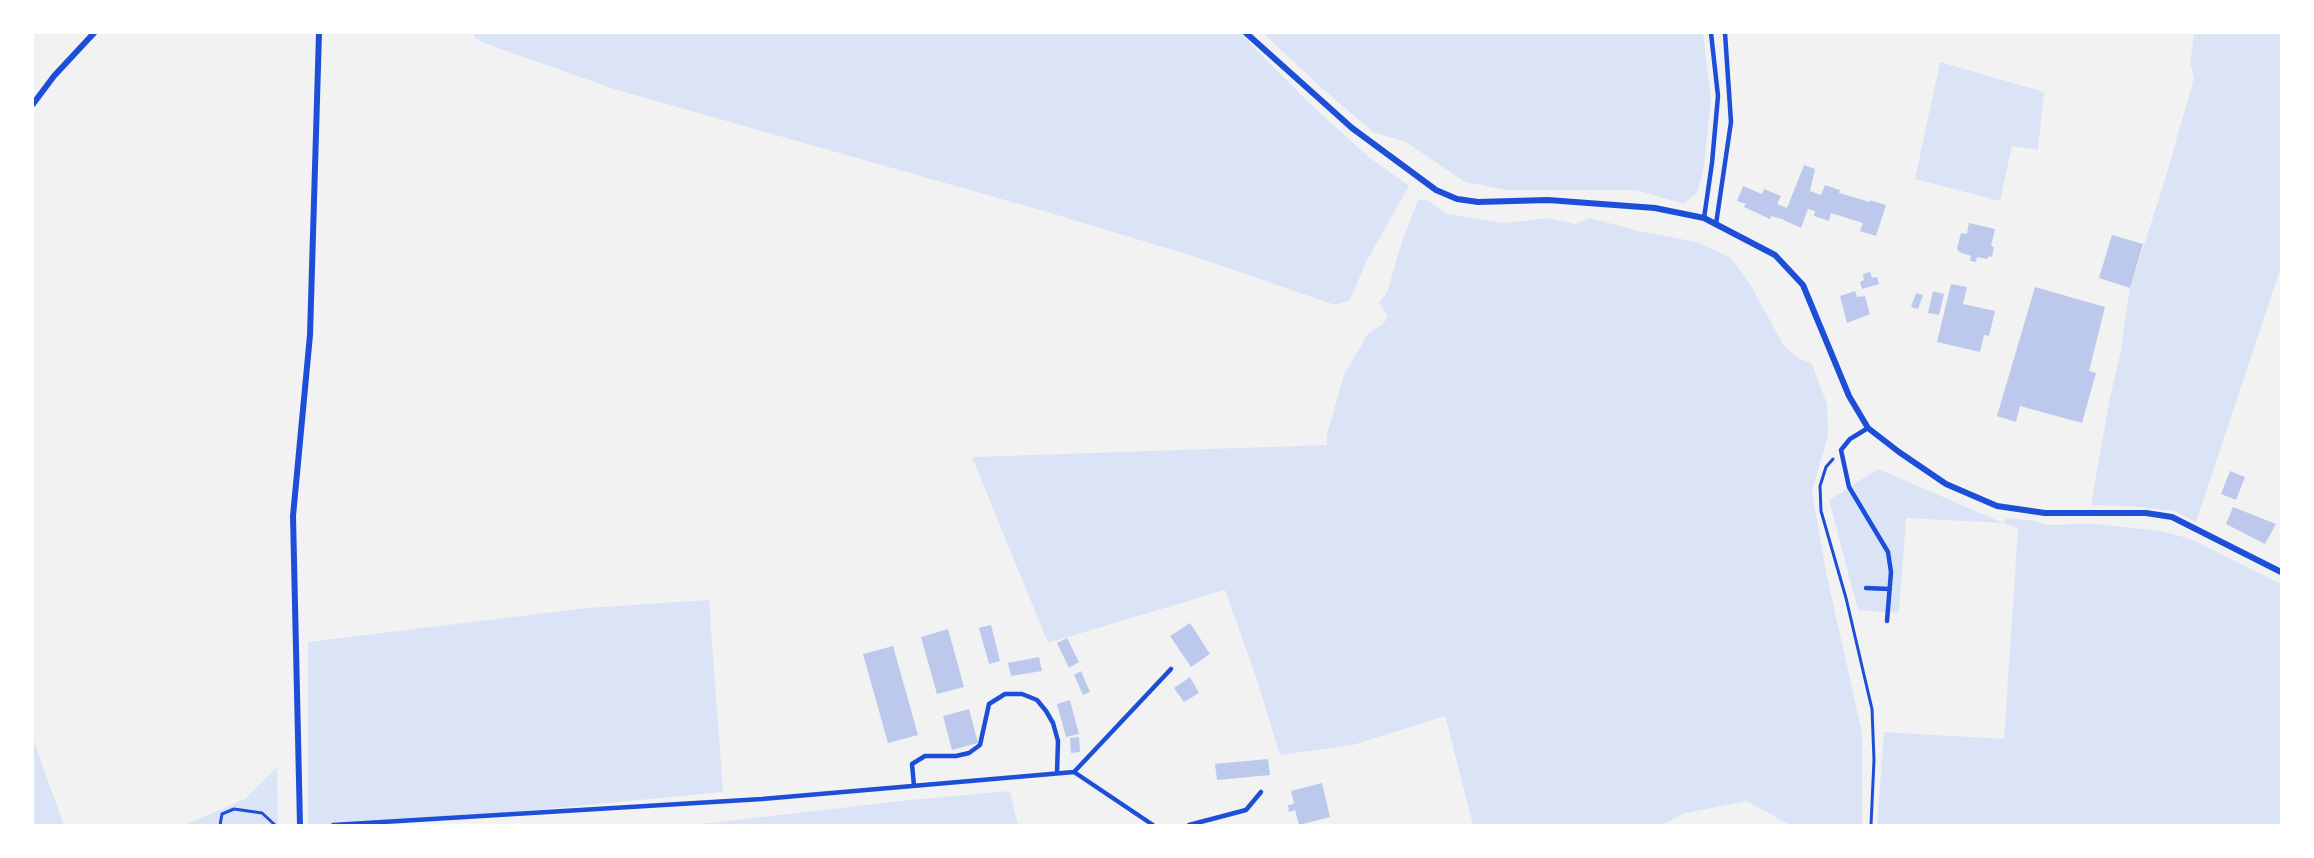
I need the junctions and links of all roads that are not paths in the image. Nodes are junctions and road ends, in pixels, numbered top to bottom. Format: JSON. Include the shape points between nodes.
{"nodes":[{"id":1,"x":94,"y":33,"type":"edge"},
{"id":2,"x":319,"y":33,"type":"edge"},
{"id":3,"x":1246,"y":33,"type":"edge"},
{"id":4,"x":1710,"y":33,"type":"edge"},
{"id":5,"x":1725,"y":33,"type":"edge"},
{"id":6,"x":33,"y":104,"type":"edge"},
{"id":7,"x":1704,"y":218,"type":"junction"},
{"id":8,"x":1716,"y":224,"type":"junction"},
{"id":9,"x":1868,"y":428,"type":"junction"},
{"id":10,"x":2281,"y":572,"type":"edge"},
{"id":11,"x":1866,"y":588,"type":"dead end"},
{"id":12,"x":1890,"y":589,"type":"junction"},
{"id":13,"x":1887,"y":621,"type":"dead end"},
{"id":14,"x":1171,"y":669,"type":"dead end"},
{"id":15,"x":1074,"y":772,"type":"junction"},
{"id":16,"x":1057,"y":773,"type":"junction"},
{"id":17,"x":914,"y":786,"type":"junction"},
{"id":18,"x":1261,"y":792,"type":"dead end"},
{"id":19,"x":300,"y":825,"type":"edge"},
{"id":20,"x":333,"y":825,"type":"edge"},
{"id":21,"x":1153,"y":825,"type":"edge"},
{"id":22,"x":1189,"y":825,"type":"edge"}],
"edges":[{"from":1,"to":6,"type":"street"},
{"from":2,"to":19,"type":"street","via":[[310,335],[293,516]]},
{"from":3,"to":7,"type":"street","via":[[1352,128],[1436,190],[1457,199],[1643,207]]},
{"from":4,"to":7,"type":"lane","via":[[1718,96]]},
{"from":5,"to":8,"type":"lane","via":[[1731,122]]},
{"from":7,"to":8,"type":"street"},
{"from":8,"to":9,"type":"street","via":[[1775,255],[1803,285],[1849,396]]},
{"from":9,"to":10,"type":"street","via":[[1946,484],[1997,506],[2045,513],[2146,513],[2172,517]]},
{"from":9,"to":12,"type":"lane","via":[[1840,450],[1849,487],[1888,552]]},
{"from":11,"to":12,"type":"lane"},
{"from":12,"to":13,"type":"lane"},
{"from":14,"to":15,"type":"lane"},
{"from":15,"to":16,"type":"lane"},
{"from":15,"to":21,"type":"lane"},
{"from":16,"to":17,"type":"lane"},
{"from":16,"to":17,"type":"lane","via":[[1058,741],[1046,711],[1037,700],[1022,694],[1005,694],[989,704],[980,746],[969,753],[925,756],[912,764]]},
{"from":17,"to":20,"type":"lane"},
{"from":18,"to":22,"type":"lane","via":[[1246,810]]}]}
